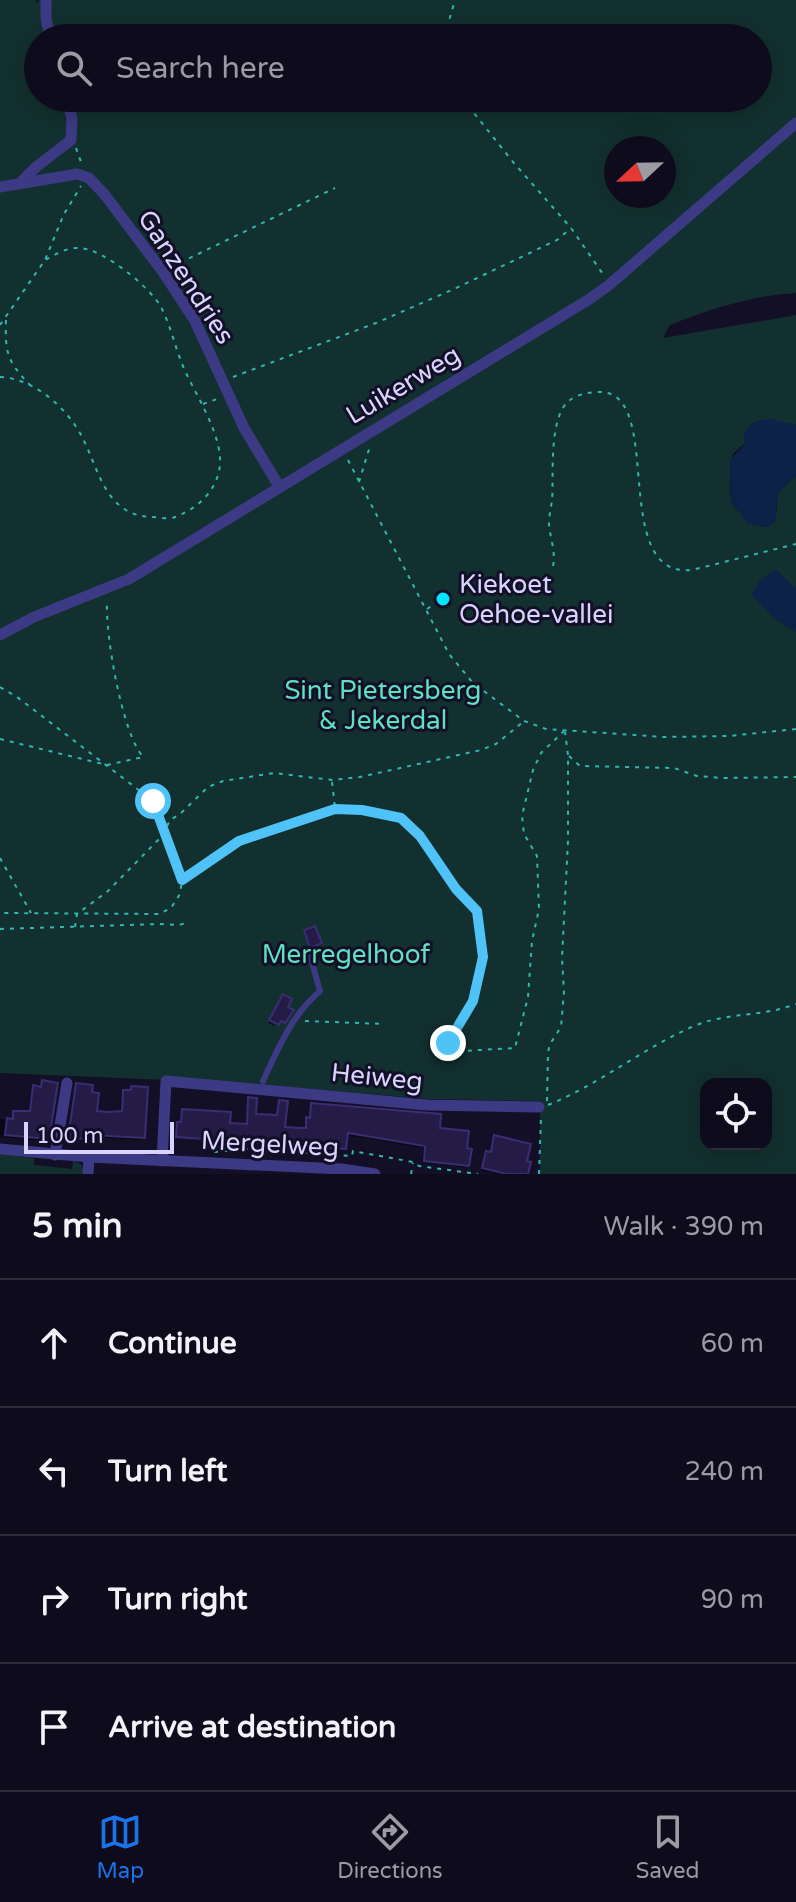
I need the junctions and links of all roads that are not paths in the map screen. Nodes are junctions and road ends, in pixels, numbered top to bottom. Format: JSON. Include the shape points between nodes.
{"nodes":[{"id":1,"x":46,"y":0,"type":"edge"},
{"id":2,"x":47,"y":24,"type":"edge"},
{"id":3,"x":70,"y":112,"type":"edge"},
{"id":4,"x":796,"y":123,"type":"edge"},
{"id":5,"x":22,"y":181,"type":"junction"},
{"id":6,"x":0,"y":187,"type":"edge"},
{"id":7,"x":279,"y":486,"type":"junction"},
{"id":8,"x":0,"y":635,"type":"edge"},
{"id":9,"x":310,"y":955,"type":"dead end"},
{"id":10,"x":166,"y":1081,"type":"joint"},
{"id":11,"x":67,"y":1083,"type":"dead end"},
{"id":12,"x":260,"y":1084,"type":"junction"},
{"id":13,"x":544,"y":1107,"type":"road end"},
{"id":14,"x":0,"y":1149,"type":"edge"},
{"id":15,"x":55,"y":1155,"type":"junction"},
{"id":16,"x":89,"y":1157,"type":"junction"},
{"id":17,"x":162,"y":1161,"type":"junction"},
{"id":18,"x":88,"y":1174,"type":"edge"},
{"id":19,"x":375,"y":1174,"type":"edge"}],
"edges":[{"from":1,"to":2,"type":"street"},
{"from":3,"to":5,"type":"street","via":[[68,143]]},
{"from":4,"to":7,"type":"street","name":"Luikerweg","via":[[609,285]]},
{"from":5,"to":6,"type":"street"},
{"from":5,"to":7,"type":"street","name":"Ganzendries","via":[[77,174],[105,195],[195,321],[248,436]]},
{"from":7,"to":8,"type":"street","name":"Luikerweg","via":[[129,579]]},
{"from":9,"to":12,"type":"lane","via":[[320,991],[292,1020]]},
{"from":10,"to":12,"type":"street","name":"Heiweg"},
{"from":10,"to":17,"type":"street","name":"Mergelweg"},
{"from":11,"to":15,"type":"street"},
{"from":12,"to":13,"type":"street","name":"Heiweg","via":[[427,1105]]},
{"from":14,"to":15,"type":"street","name":"Mergelweg"},
{"from":15,"to":16,"type":"street","name":"Mergelweg"},
{"from":16,"to":17,"type":"street","name":"Mergelweg"},
{"from":16,"to":18,"type":"street"},
{"from":17,"to":19,"type":"street","name":"Mergelweg"}]}
